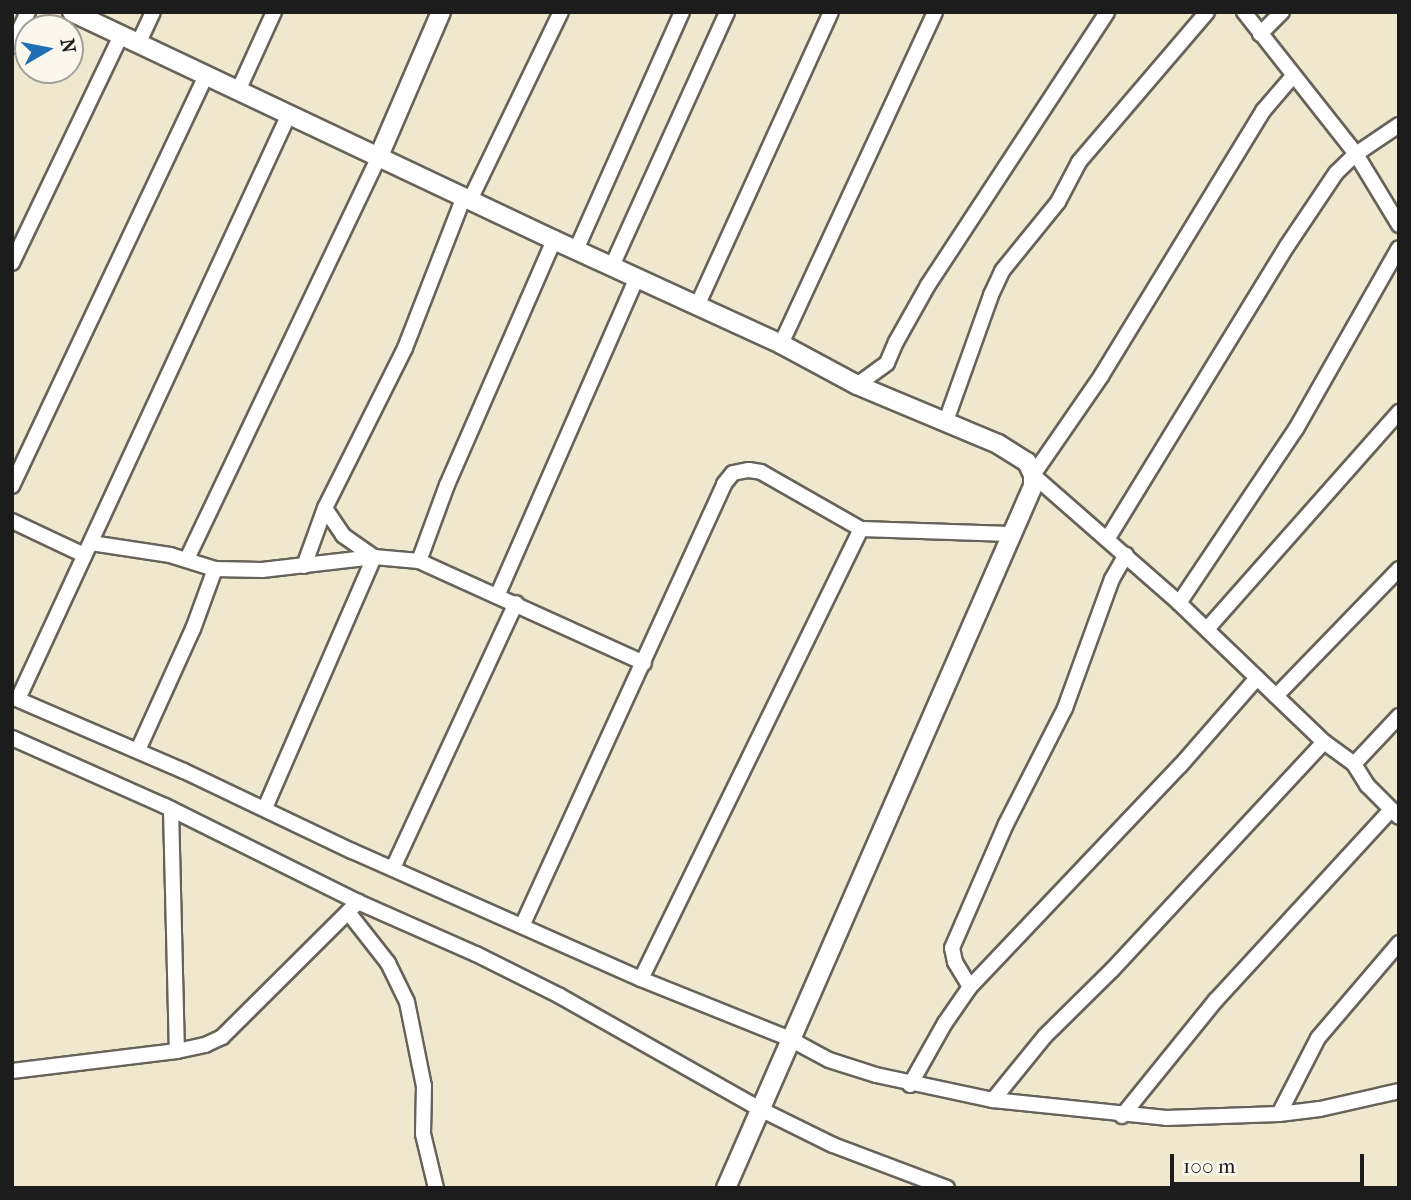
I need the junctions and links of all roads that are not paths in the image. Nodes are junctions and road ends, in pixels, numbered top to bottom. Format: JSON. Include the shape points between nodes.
{"nodes":[{"id":1,"x":28,"y":12,"type":"edge"},
{"id":2,"x":72,"y":12,"type":"edge"},
{"id":3,"x":153,"y":12,"type":"edge"},
{"id":4,"x":274,"y":12,"type":"edge"},
{"id":5,"x":441,"y":12,"type":"edge"},
{"id":6,"x":561,"y":12,"type":"edge"},
{"id":7,"x":682,"y":12,"type":"edge"},
{"id":8,"x":727,"y":12,"type":"edge"},
{"id":9,"x":831,"y":12,"type":"edge"},
{"id":10,"x":935,"y":12,"type":"edge"},
{"id":11,"x":1107,"y":12,"type":"edge"},
{"id":12,"x":1206,"y":12,"type":"edge"},
{"id":13,"x":1244,"y":12,"type":"edge"},
{"id":14,"x":1282,"y":12,"type":"edge"},
{"id":15,"x":1260,"y":34,"type":"junction"},
{"id":16,"x":121,"y":35,"type":"junction"},
{"id":17,"x":139,"y":42,"type":"junction"},
{"id":18,"x":12,"y":46,"type":"edge"},
{"id":19,"x":205,"y":75,"type":"junction"},
{"id":20,"x":1293,"y":76,"type":"junction"},
{"id":21,"x":238,"y":91,"type":"junction"},
{"id":22,"x":289,"y":114,"type":"junction"},
{"id":23,"x":1399,"y":124,"type":"edge"},
{"id":24,"x":1356,"y":154,"type":"junction"},
{"id":25,"x":379,"y":156,"type":"junction"},
{"id":26,"x":467,"y":198,"type":"junction"},
{"id":27,"x":1399,"y":225,"type":"edge"},
{"id":28,"x":554,"y":240,"type":"junction"},
{"id":29,"x":1399,"y":248,"type":"edge"},
{"id":30,"x":576,"y":250,"type":"junction"},
{"id":31,"x":12,"y":263,"type":"edge"},
{"id":32,"x":612,"y":266,"type":"junction"},
{"id":33,"x":637,"y":278,"type":"junction"},
{"id":34,"x":698,"y":306,"type":"junction"},
{"id":35,"x":781,"y":344,"type":"junction"},
{"id":36,"x":857,"y":385,"type":"junction"},
{"id":37,"x":1399,"y":412,"type":"edge"},
{"id":38,"x":946,"y":421,"type":"junction"},
{"id":39,"x":1033,"y":475,"type":"junction"},
{"id":40,"x":12,"y":486,"type":"edge"},
{"id":41,"x":325,"y":508,"type":"junction"},
{"id":42,"x":12,"y":521,"type":"edge"},
{"id":43,"x":861,"y":529,"type":"junction"},
{"id":44,"x":1011,"y":534,"type":"junction"},
{"id":45,"x":1108,"y":538,"type":"junction"},
{"id":46,"x":88,"y":549,"type":"junction"},
{"id":47,"x":1126,"y":555,"type":"junction"},
{"id":48,"x":374,"y":557,"type":"junction"},
{"id":49,"x":187,"y":559,"type":"junction"},
{"id":50,"x":419,"y":561,"type":"junction"},
{"id":51,"x":304,"y":566,"type":"junction"},
{"id":52,"x":215,"y":569,"type":"junction"},
{"id":53,"x":1399,"y":569,"type":"edge"},
{"id":54,"x":498,"y":594,"type":"junction"},
{"id":55,"x":516,"y":603,"type":"junction"},
{"id":56,"x":1179,"y":603,"type":"junction"},
{"id":57,"x":1207,"y":629,"type":"junction"},
{"id":58,"x":644,"y":663,"type":"junction"},
{"id":59,"x":1257,"y":678,"type":"junction"},
{"id":60,"x":1276,"y":696,"type":"junction"},
{"id":61,"x":15,"y":698,"type":"edge"},
{"id":62,"x":1399,"y":716,"type":"edge"},
{"id":63,"x":12,"y":738,"type":"edge"},
{"id":64,"x":1324,"y":742,"type":"junction"},
{"id":65,"x":138,"y":750,"type":"junction"},
{"id":66,"x":1354,"y":764,"type":"junction"},
{"id":67,"x":265,"y":808,"type":"junction"},
{"id":68,"x":172,"y":809,"type":"junction"},
{"id":69,"x":1395,"y":813,"type":"edge"},
{"id":70,"x":393,"y":868,"type":"junction"},
{"id":71,"x":353,"y":907,"type":"junction"},
{"id":72,"x":522,"y":926,"type":"junction"},
{"id":73,"x":1399,"y":943,"type":"edge"},
{"id":74,"x":642,"y":979,"type":"junction"},
{"id":75,"x":970,"y":987,"type":"junction"},
{"id":76,"x":788,"y":1043,"type":"junction"},
{"id":77,"x":177,"y":1051,"type":"junction"},
{"id":78,"x":12,"y":1071,"type":"edge"},
{"id":79,"x":910,"y":1085,"type":"junction"},
{"id":80,"x":1399,"y":1091,"type":"edge"},
{"id":81,"x":993,"y":1100,"type":"junction"},
{"id":82,"x":763,"y":1101,"type":"junction"},
{"id":83,"x":1279,"y":1114,"type":"junction"},
{"id":84,"x":1122,"y":1116,"type":"junction"},
{"id":85,"x":436,"y":1188,"type":"edge"},
{"id":86,"x":726,"y":1188,"type":"edge"},
{"id":87,"x":947,"y":1188,"type":"edge"}],
"edges":[{"from":1,"to":18,"type":"street"},
{"from":2,"to":16,"type":"street"},
{"from":3,"to":17,"type":"street"},
{"from":4,"to":21,"type":"street"},
{"from":5,"to":25,"type":"street"},
{"from":6,"to":26,"type":"street"},
{"from":7,"to":30,"type":"street"},
{"from":8,"to":32,"type":"street"},
{"from":9,"to":34,"type":"street"},
{"from":10,"to":35,"type":"street"},
{"from":11,"to":36,"type":"street","via":[[928,285],[887,363]]},
{"from":12,"to":38,"type":"street","via":[[1079,162],[1058,202],[1002,271]]},
{"from":13,"to":15,"type":"street"},
{"from":14,"to":15,"type":"street"},
{"from":15,"to":20,"type":"street"},
{"from":16,"to":17,"type":"street"},
{"from":16,"to":31,"type":"street"},
{"from":17,"to":19,"type":"street"},
{"from":19,"to":21,"type":"street"},
{"from":19,"to":40,"type":"street"},
{"from":20,"to":24,"type":"street"},
{"from":20,"to":39,"type":"street","via":[[1263,111],[1102,375]]},
{"from":21,"to":22,"type":"street"},
{"from":22,"to":25,"type":"street"},
{"from":22,"to":46,"type":"street"},
{"from":23,"to":24,"type":"street"},
{"from":24,"to":27,"type":"street"},
{"from":24,"to":45,"type":"street","via":[[1336,173],[1287,246]]},
{"from":25,"to":26,"type":"street"},
{"from":25,"to":49,"type":"street"},
{"from":26,"to":28,"type":"street"},
{"from":26,"to":41,"type":"street","via":[[405,348]]},
{"from":28,"to":30,"type":"street"},
{"from":28,"to":50,"type":"street"},
{"from":29,"to":56,"type":"street","via":[[1296,429]]},
{"from":30,"to":32,"type":"street"},
{"from":32,"to":33,"type":"street"},
{"from":33,"to":34,"type":"street"},
{"from":33,"to":54,"type":"street"},
{"from":34,"to":35,"type":"street"},
{"from":35,"to":36,"type":"street"},
{"from":36,"to":38,"type":"street"},
{"from":37,"to":57,"type":"street"},
{"from":38,"to":39,"type":"street","via":[[1015,453],[1027,462]]},
{"from":39,"to":44,"type":"street","via":[[1033,486]]},
{"from":39,"to":45,"type":"street"},
{"from":41,"to":48,"type":"street","via":[[343,535]]},
{"from":41,"to":51,"type":"street"},
{"from":42,"to":46,"type":"street"},
{"from":43,"to":44,"type":"street"},
{"from":43,"to":58,"type":"street","via":[[761,472],[733,473],[723,484]]},
{"from":43,"to":74,"type":"street"},
{"from":44,"to":76,"type":"street"},
{"from":45,"to":47,"type":"street"},
{"from":46,"to":49,"type":"street"},
{"from":46,"to":61,"type":"street"},
{"from":47,"to":56,"type":"street"},
{"from":47,"to":75,"type":"street","via":[[1112,579],[1065,708],[1006,824],[952,948]]},
{"from":48,"to":50,"type":"street"},
{"from":48,"to":51,"type":"street"},
{"from":48,"to":67,"type":"street"},
{"from":49,"to":52,"type":"street"},
{"from":50,"to":54,"type":"street"},
{"from":51,"to":52,"type":"street"},
{"from":52,"to":65,"type":"street"},
{"from":53,"to":60,"type":"street"},
{"from":54,"to":55,"type":"street"},
{"from":55,"to":58,"type":"street"},
{"from":55,"to":70,"type":"street"},
{"from":56,"to":57,"type":"street"},
{"from":57,"to":59,"type":"street"},
{"from":58,"to":72,"type":"street"},
{"from":59,"to":60,"type":"street"},
{"from":59,"to":75,"type":"street"},
{"from":60,"to":64,"type":"street"},
{"from":61,"to":65,"type":"street"},
{"from":62,"to":66,"type":"street"},
{"from":63,"to":68,"type":"street"},
{"from":64,"to":66,"type":"street"},
{"from":64,"to":81,"type":"street","via":[[1045,1036]]},
{"from":65,"to":67,"type":"street"},
{"from":66,"to":69,"type":"street","via":[[1367,785]]},
{"from":67,"to":70,"type":"street"},
{"from":68,"to":71,"type":"street"},
{"from":68,"to":77,"type":"street"},
{"from":69,"to":84,"type":"street","via":[[1216,1000]]},
{"from":70,"to":72,"type":"street"},
{"from":71,"to":77,"type":"street","via":[[231,1030],[205,1045]]},
{"from":71,"to":82,"type":"street","via":[[476,954]]},
{"from":71,"to":85,"type":"street","via":[[407,1002],[424,1086],[423,1133]]},
{"from":72,"to":74,"type":"street"},
{"from":73,"to":83,"type":"street","via":[[1318,1038]]},
{"from":74,"to":76,"type":"street"},
{"from":75,"to":79,"type":"street"},
{"from":76,"to":79,"type":"street"},
{"from":76,"to":82,"type":"street"},
{"from":77,"to":78,"type":"street"},
{"from":79,"to":81,"type":"street"},
{"from":80,"to":83,"type":"street"},
{"from":81,"to":84,"type":"street"},
{"from":82,"to":86,"type":"street"},
{"from":82,"to":87,"type":"street","via":[[833,1145]]},
{"from":83,"to":84,"type":"street","via":[[1188,1119]]}]}
